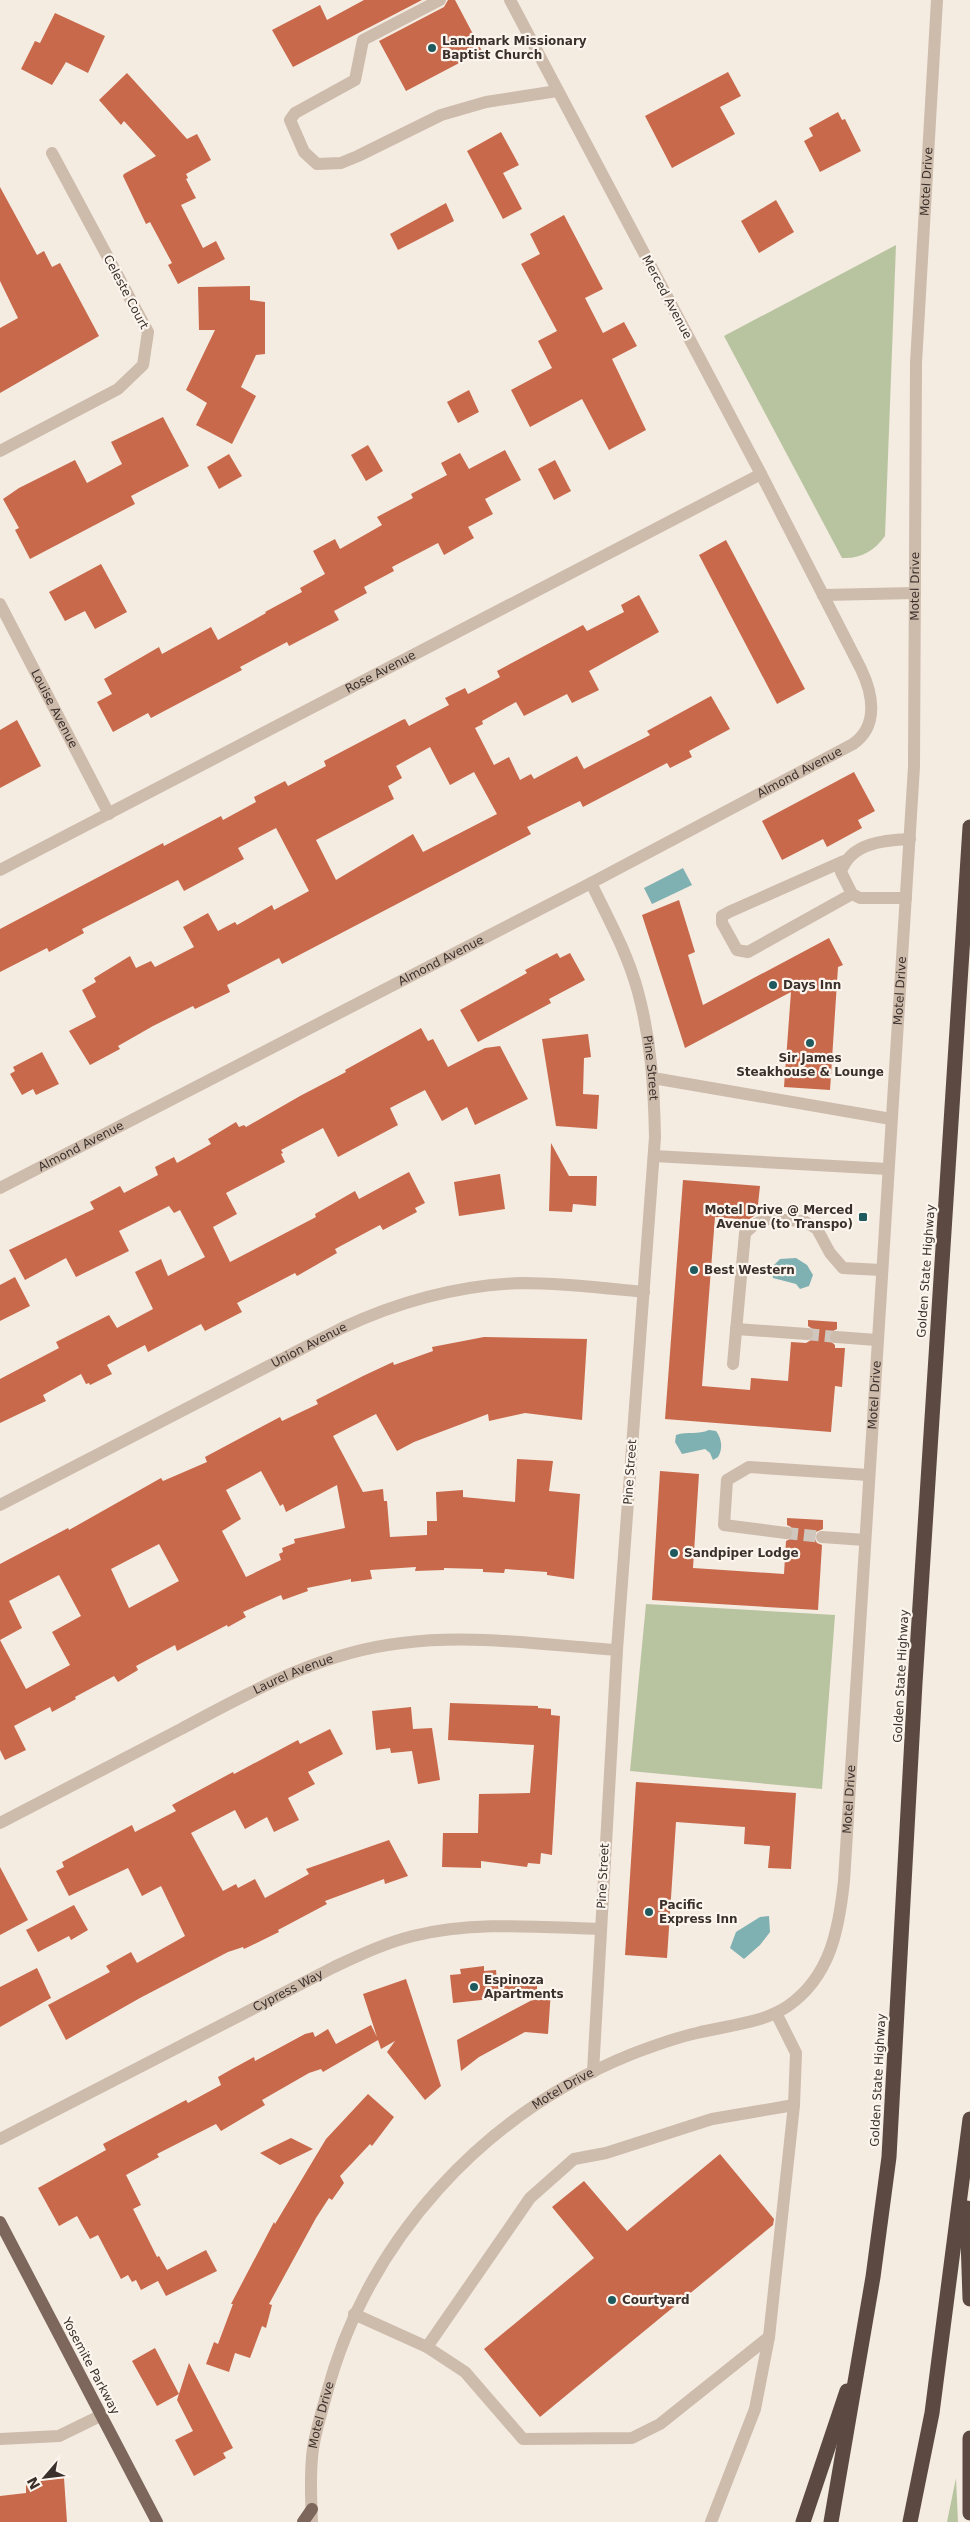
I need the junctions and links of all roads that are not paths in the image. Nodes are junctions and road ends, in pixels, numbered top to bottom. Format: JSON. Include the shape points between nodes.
{"nodes":[{"id":1,"x":440,"y":0,"type":"edge"},
{"id":2,"x":510,"y":0,"type":"edge"},
{"id":3,"x":937,"y":0,"type":"edge"},
{"id":4,"x":557,"y":91,"type":"junction"},
{"id":5,"x":52,"y":153,"type":"dead end"},
{"id":6,"x":0,"y":451,"type":"edge"},
{"id":7,"x":761,"y":474,"type":"junction"},
{"id":8,"x":915,"y":593,"type":"junction"},
{"id":9,"x":823,"y":595,"type":"junction"},
{"id":10,"x":0,"y":604,"type":"edge"},
{"id":11,"x":870,"y":720,"type":"joint"},
{"id":12,"x":109,"y":814,"type":"junction"},
{"id":13,"x":970,"y":827,"type":"edge"},
{"id":14,"x":910,"y":839,"type":"junction"},
{"id":15,"x":844,"y":861,"type":"junction"},
{"id":16,"x":0,"y":870,"type":"edge"},
{"id":17,"x":591,"y":883,"type":"junction"},
{"id":18,"x":852,"y":894,"type":"junction"},
{"id":19,"x":906,"y":898,"type":"junction"},
{"id":20,"x":653,"y":1078,"type":"junction"},
{"id":21,"x":891,"y":1119,"type":"junction"},
{"id":22,"x":654,"y":1156,"type":"junction"},
{"id":23,"x":888,"y":1169,"type":"junction"},
{"id":24,"x":0,"y":1188,"type":"edge"},
{"id":25,"x":881,"y":1270,"type":"junction"},
{"id":26,"x":644,"y":1292,"type":"junction"},
{"id":27,"x":736,"y":1329,"type":"junction"},
{"id":28,"x":807,"y":1334,"type":"tunnel mouth"},
{"id":29,"x":836,"y":1337,"type":"tunnel mouth"},
{"id":30,"x":877,"y":1340,"type":"junction"},
{"id":31,"x":733,"y":1364,"type":"dead end"},
{"id":32,"x":868,"y":1475,"type":"junction"},
{"id":33,"x":0,"y":1505,"type":"edge"},
{"id":34,"x":786,"y":1533,"type":"tunnel mouth"},
{"id":35,"x":822,"y":1537,"type":"tunnel mouth"},
{"id":36,"x":865,"y":1540,"type":"junction"},
{"id":37,"x":617,"y":1650,"type":"junction"},
{"id":38,"x":0,"y":1823,"type":"edge"},
{"id":39,"x":600,"y":1929,"type":"junction"},
{"id":40,"x":776,"y":2013,"type":"junction"},
{"id":41,"x":593,"y":2072,"type":"junction"},
{"id":42,"x":794,"y":2105,"type":"junction"},
{"id":43,"x":970,"y":2119,"type":"edge"},
{"id":44,"x":0,"y":2140,"type":"edge"},
{"id":45,"x":966,"y":2158,"type":"junction"},
{"id":46,"x":0,"y":2222,"type":"edge"},
{"id":47,"x":970,"y":2299,"type":"edge"},
{"id":48,"x":354,"y":2314,"type":"junction"},
{"id":49,"x":769,"y":2337,"type":"junction"},
{"id":50,"x":427,"y":2347,"type":"junction"},
{"id":51,"x":862,"y":2350,"type":"junction"},
{"id":52,"x":102,"y":2415,"type":"junction"},
{"id":53,"x":970,"y":2438,"type":"edge"},
{"id":54,"x":0,"y":2439,"type":"edge"},
{"id":55,"x":970,"y":2512,"type":"edge"},
{"id":56,"x":312,"y":2516,"type":"edge"},
{"id":57,"x":157,"y":2522,"type":"edge"},
{"id":58,"x":303,"y":2522,"type":"edge"},
{"id":59,"x":711,"y":2522,"type":"edge"},
{"id":60,"x":803,"y":2522,"type":"edge"},
{"id":61,"x":831,"y":2522,"type":"edge"},
{"id":62,"x":910,"y":2522,"type":"edge"}],
"edges":[{"from":1,"to":4,"type":"street","via":[[363,40],[355,80],[294,114],[290,120],[304,152],[317,164],[341,163],[440,115],[486,102]]},
{"from":2,"to":4,"type":"street","name":"Merced Avenue"},
{"from":3,"to":8,"type":"street","name":"Motel Drive","via":[[916,363]]},
{"from":4,"to":7,"type":"street","name":"Merced Avenue"},
{"from":5,"to":6,"type":"street","name":"Celeste Court","via":[[148,332],[143,365],[118,389]]},
{"from":7,"to":9,"type":"street","name":"Merced Avenue"},
{"from":7,"to":12,"type":"street","name":"Rose Avenue"},
{"from":8,"to":9,"type":"street"},
{"from":8,"to":14,"type":"street","name":"Motel Drive","via":[[914,767]]},
{"from":9,"to":11,"type":"street","name":"Merced Avenue","via":[[868,683]]},
{"from":10,"to":12,"type":"street","name":"Louise Avenue"},
{"from":11,"to":17,"type":"street","name":"Almond Avenue","via":[[863,735],[852,744]]},
{"from":12,"to":16,"type":"street","name":"Rose Avenue"},
{"from":13,"to":51,"type":"highway","name":"Golden State Highway","via":[[915,1683],[889,2157]]},
{"from":14,"to":15,"type":"street","via":[[876,843]]},
{"from":14,"to":19,"type":"street","name":"Motel Drive"},
{"from":15,"to":18,"type":"street","via":[[841,872]]},
{"from":15,"to":18,"type":"street","via":[[722,916],[722,923],[737,950],[748,952]]},
{"from":17,"to":20,"type":"street","name":"Pine Street","via":[[638,991]]},
{"from":17,"to":24,"type":"street","name":"Almond Avenue"},
{"from":18,"to":19,"type":"street","via":[[873,899]]},
{"from":19,"to":21,"type":"street","name":"Motel Drive"},
{"from":20,"to":21,"type":"street"},
{"from":20,"to":22,"type":"street","name":"Pine Street"},
{"from":21,"to":23,"type":"street","name":"Motel Drive"},
{"from":22,"to":23,"type":"street"},
{"from":22,"to":26,"type":"street","name":"Pine Street"},
{"from":23,"to":25,"type":"street","name":"Motel Drive"},
{"from":25,"to":27,"type":"street","via":[[843,1268],[830,1254],[817,1229],[804,1221],[765,1219],[745,1233]]},
{"from":25,"to":30,"type":"street","name":"Motel Drive"},
{"from":26,"to":33,"type":"street","name":"Union Avenue","via":[[523,1283],[464,1289],[396,1305],[342,1328]]},
{"from":26,"to":37,"type":"street","name":"Pine Street"},
{"from":27,"to":28,"type":"street"},
{"from":27,"to":31,"type":"street"},
{"from":29,"to":30,"type":"street"},
{"from":30,"to":32,"type":"street","name":"Motel Drive"},
{"from":32,"to":34,"type":"street","via":[[749,1467],[727,1480],[724,1525]]},
{"from":32,"to":36,"type":"street","name":"Motel Drive"},
{"from":35,"to":36,"type":"street"},
{"from":36,"to":40,"type":"street","name":"Motel Drive","via":[[844,1881],[837,1933],[827,1960],[812,1984]]},
{"from":37,"to":38,"type":"street","name":"Laurel Avenue","via":[[438,1639],[365,1649],[321,1661],[264,1685]]},
{"from":37,"to":39,"type":"street","name":"Pine Street"},
{"from":39,"to":41,"type":"street","name":"Pine Street"},
{"from":39,"to":44,"type":"street","name":"Cypress Way","via":[[475,1927],[413,1936],[378,1947]]},
{"from":40,"to":41,"type":"street","name":"Motel Drive","via":[[670,2040]]},
{"from":40,"to":42,"type":"street","via":[[796,2053]]},
{"from":41,"to":48,"type":"street","name":"Motel Drive","via":[[524,2112],[451,2174],[396,2241]]},
{"from":42,"to":49,"type":"street"},
{"from":42,"to":50,"type":"street","via":[[712,2119],[606,2153],[574,2159],[530,2198]]},
{"from":43,"to":45,"type":"highway"},
{"from":45,"to":47,"type":"highway"},
{"from":45,"to":62,"type":"highway","via":[[932,2413]]},
{"from":46,"to":52,"type":"main road","name":"Yosemite Parkway"},
{"from":48,"to":50,"type":"street"},
{"from":48,"to":56,"type":"street","name":"Motel Drive","via":[[330,2379],[312,2457]]},
{"from":49,"to":50,"type":"street","via":[[660,2424],[632,2438],[523,2438],[465,2372]]},
{"from":49,"to":59,"type":"street","via":[[755,2409]]},
{"from":51,"to":60,"type":"highway"},
{"from":51,"to":61,"type":"highway","name":"Golden State Highway"},
{"from":52,"to":54,"type":"street","via":[[59,2436]]},
{"from":52,"to":57,"type":"main road","name":"Yosemite Parkway"},
{"from":53,"to":55,"type":"highway"},
{"from":56,"to":58,"type":"main road"}]}
